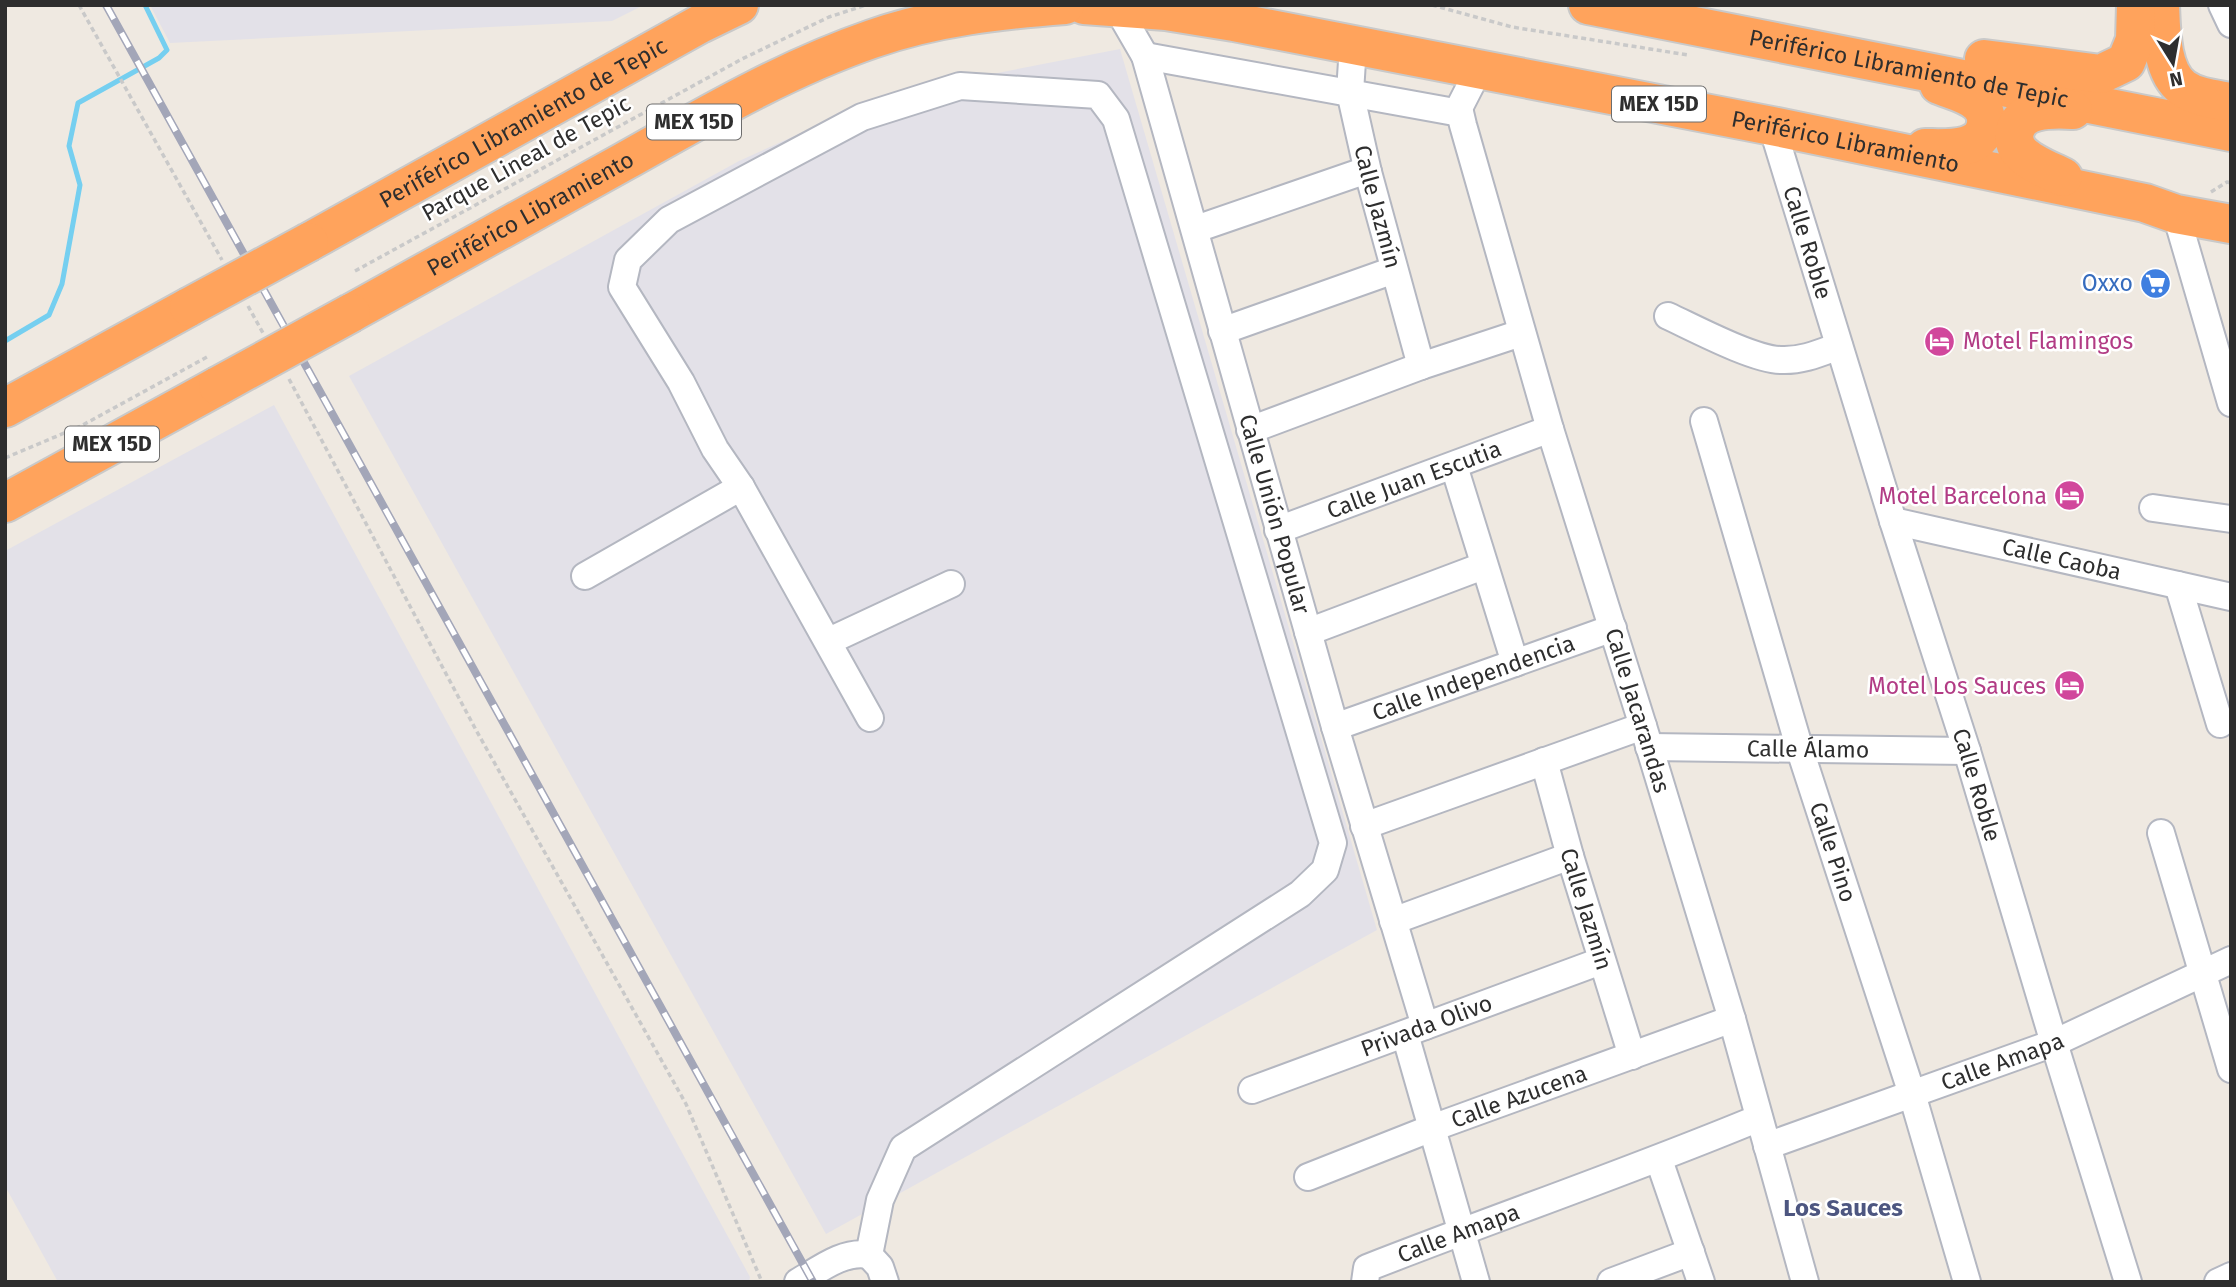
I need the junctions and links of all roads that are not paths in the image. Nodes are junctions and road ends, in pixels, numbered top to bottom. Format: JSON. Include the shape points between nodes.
{"nodes":[{"id":1,"x":739,"y":5,"type":"edge"},
{"id":2,"x":1065,"y":5,"type":"edge"},
{"id":3,"x":1084,"y":5,"type":"edge"},
{"id":4,"x":1588,"y":5,"type":"edge"},
{"id":5,"x":2222,"y":5,"type":"edge"},
{"id":6,"x":1116,"y":6,"type":"edge"},
{"id":7,"x":2148,"y":18,"type":"edge"},
{"id":8,"x":2231,"y":24,"type":"edge"},
{"id":9,"x":1703,"y":28,"type":"junction"},
{"id":10,"x":1353,"y":46,"type":"junction"},
{"id":11,"x":1145,"y":56,"type":"junction"},
{"id":12,"x":1899,"y":68,"type":"junction"},
{"id":13,"x":1478,"y":71,"type":"junction"},
{"id":14,"x":1350,"y":92,"type":"junction"},
{"id":15,"x":2231,"y":102,"type":"edge"},
{"id":16,"x":2121,"y":111,"type":"junction"},
{"id":17,"x":1460,"y":113,"type":"junction"},
{"id":18,"x":1772,"y":126,"type":"junction"},
{"id":19,"x":2231,"y":132,"type":"edge"},
{"id":20,"x":1881,"y":149,"type":"junction"},
{"id":21,"x":1368,"y":172,"type":"junction"},
{"id":22,"x":2096,"y":193,"type":"junction"},
{"id":23,"x":2176,"y":214,"type":"junction"},
{"id":24,"x":2231,"y":224,"type":"edge"},
{"id":25,"x":1196,"y":229,"type":"junction"},
{"id":26,"x":1394,"y":270,"type":"junction"},
{"id":27,"x":1668,"y":316,"type":"dead end"},
{"id":28,"x":1222,"y":331,"type":"junction"},
{"id":29,"x":1521,"y":333,"type":"junction"},
{"id":30,"x":1839,"y":346,"type":"junction"},
{"id":31,"x":1421,"y":366,"type":"junction"},
{"id":32,"x":2231,"y":403,"type":"edge"},
{"id":33,"x":5,"y":408,"type":"edge"},
{"id":34,"x":1704,"y":421,"type":"dead end"},
{"id":35,"x":1550,"y":429,"type":"junction"},
{"id":36,"x":1250,"y":430,"type":"junction"},
{"id":37,"x":1454,"y":466,"type":"junction"},
{"id":38,"x":741,"y":487,"type":"junction"},
{"id":39,"x":5,"y":503,"type":"edge"},
{"id":40,"x":2153,"y":508,"type":"dead end"},
{"id":41,"x":2231,"y":519,"type":"edge"},
{"id":42,"x":1893,"y":521,"type":"junction"},
{"id":43,"x":1278,"y":530,"type":"junction"},
{"id":44,"x":1483,"y":566,"type":"junction"},
{"id":45,"x":585,"y":576,"type":"dead end"},
{"id":46,"x":951,"y":584,"type":"dead end"},
{"id":47,"x":2178,"y":584,"type":"junction"},
{"id":48,"x":2231,"y":597,"type":"edge"},
{"id":49,"x":1613,"y":628,"type":"junction"},
{"id":50,"x":1308,"y":632,"type":"junction"},
{"id":51,"x":829,"y":641,"type":"junction"},
{"id":52,"x":1515,"y":663,"type":"junction"},
{"id":53,"x":870,"y":718,"type":"dead end"},
{"id":54,"x":2220,"y":724,"type":"dead end"},
{"id":55,"x":1335,"y":727,"type":"junction"},
{"id":56,"x":1646,"y":737,"type":"junction"},
{"id":57,"x":1800,"y":750,"type":"junction"},
{"id":58,"x":1967,"y":751,"type":"junction"},
{"id":59,"x":1544,"y":761,"type":"junction"},
{"id":60,"x":1364,"y":826,"type":"junction"},
{"id":61,"x":2161,"y":832,"type":"dead end"},
{"id":62,"x":1570,"y":856,"type":"junction"},
{"id":63,"x":1393,"y":921,"type":"junction"},
{"id":64,"x":2231,"y":960,"type":"edge"},
{"id":65,"x":1601,"y":961,"type":"junction"},
{"id":66,"x":2203,"y":972,"type":"junction"},
{"id":67,"x":1732,"y":1019,"type":"junction"},
{"id":68,"x":1415,"y":1030,"type":"junction"},
{"id":69,"x":2054,"y":1044,"type":"junction"},
{"id":70,"x":1632,"y":1056,"type":"junction"},
{"id":71,"x":2231,"y":1069,"type":"edge"},
{"id":72,"x":1252,"y":1090,"type":"dead end"},
{"id":73,"x":1912,"y":1094,"type":"junction"},
{"id":74,"x":1759,"y":1118,"type":"junction"},
{"id":75,"x":1432,"y":1128,"type":"junction"},
{"id":76,"x":1767,"y":1146,"type":"junction"},
{"id":77,"x":1659,"y":1160,"type":"junction"},
{"id":78,"x":1308,"y":1177,"type":"dead end"},
{"id":79,"x":1461,"y":1231,"type":"junction"},
{"id":80,"x":1691,"y":1252,"type":"junction"},
{"id":81,"x":869,"y":1255,"type":"junction"},
{"id":82,"x":2231,"y":1276,"type":"edge"},
{"id":83,"x":798,"y":1282,"type":"edge"},
{"id":84,"x":885,"y":1282,"type":"edge"},
{"id":85,"x":1364,"y":1282,"type":"edge"},
{"id":86,"x":1476,"y":1282,"type":"edge"},
{"id":87,"x":1611,"y":1282,"type":"edge"},
{"id":88,"x":1701,"y":1282,"type":"edge"},
{"id":89,"x":1805,"y":1282,"type":"edge"},
{"id":90,"x":1967,"y":1282,"type":"edge"},
{"id":91,"x":2128,"y":1282,"type":"edge"},
{"id":92,"x":2218,"y":1282,"type":"edge"}],
"edges":[{"from":1,"to":33,"type":"highway","name":"Periférico Libramiento de Tepic","bridge":true},
{"from":2,"to":39,"type":"highway","name":"Periférico Libramiento","number":"MEX 15D","bridge":true,"via":[[944,20],[873,38],[736,98],[351,313],[213,371]]},
{"from":3,"to":6,"type":"highway","name":"Periférico Libramiento","number":"MEX 15D"},
{"from":4,"to":9,"type":"highway","name":"Periférico Libramiento de Tepic"},
{"from":5,"to":8,"type":"street"},
{"from":6,"to":10,"type":"highway","name":"Periférico Libramiento","number":"MEX 15D","via":[[1234,22]]},
{"from":6,"to":11,"type":"street","name":"Calle Unión Popular"},
{"from":7,"to":9,"type":"highway","via":[[2126,62],[2101,74],[1937,52],[1773,19]]},
{"from":7,"to":15,"type":"highway","via":[[2181,87]]},
{"from":9,"to":12,"type":"highway","name":"Periférico Libramiento de Tepic"},
{"from":10,"to":13,"type":"highway","name":"Periférico Libramiento","number":"MEX 15D"},
{"from":10,"to":14,"type":"street","name":"Calle Jazmín"},
{"from":11,"to":14,"type":"street"},
{"from":11,"to":25,"type":"street","name":"Calle Unión Popular"},
{"from":12,"to":16,"type":"highway","name":"Periférico Libramiento de Tepic"},
{"from":12,"to":20,"type":"highway","via":[[1973,100],[1984,111],[1986,127],[1978,140],[1964,146]]},
{"from":13,"to":17,"type":"street"},
{"from":13,"to":18,"type":"highway","name":"Periférico Libramiento","number":"MEX 15D"},
{"from":14,"to":17,"type":"street"},
{"from":14,"to":21,"type":"street","name":"Calle Jazmín"},
{"from":16,"to":19,"type":"highway","name":"Periférico Libramiento de Tepic"},
{"from":16,"to":22,"type":"highway","via":[[2042,111],[2023,118],[2015,131],[2016,146],[2026,157]]},
{"from":17,"to":29,"type":"street","name":"Calle Jacarandas"},
{"from":18,"to":20,"type":"highway","name":"Periférico Libramiento","number":"MEX 15D"},
{"from":18,"to":30,"type":"street","name":"Calle Roble"},
{"from":20,"to":22,"type":"highway","name":"Periférico Libramiento","number":"MEX 15D"},
{"from":21,"to":25,"type":"street"},
{"from":21,"to":26,"type":"street","name":"Calle Jazmín"},
{"from":22,"to":23,"type":"highway","name":"Periférico Libramiento","number":"MEX 15D"},
{"from":23,"to":24,"type":"highway","name":"Periférico Libramiento","number":"MEX 15D"},
{"from":23,"to":32,"type":"street"},
{"from":25,"to":28,"type":"street","name":"Calle Unión Popular"},
{"from":26,"to":28,"type":"street"},
{"from":26,"to":31,"type":"street","name":"Calle Jazmín"},
{"from":27,"to":30,"type":"street","via":[[1751,353],[1779,360],[1808,358]]},
{"from":28,"to":36,"type":"street","name":"Calle Unión Popular"},
{"from":29,"to":31,"type":"street"},
{"from":29,"to":35,"type":"street","name":"Calle Jacarandas"},
{"from":30,"to":42,"type":"street","name":"Calle Roble"},
{"from":31,"to":36,"type":"street"},
{"from":34,"to":57,"type":"street","name":"Calle Pino"},
{"from":35,"to":37,"type":"street","name":"Calle Juan Escutia"},
{"from":35,"to":49,"type":"street","name":"Calle Jacarandas"},
{"from":36,"to":43,"type":"street","name":"Calle Unión Popular"},
{"from":37,"to":43,"type":"street","name":"Calle Juan Escutia"},
{"from":37,"to":44,"type":"street"},
{"from":38,"to":45,"type":"street"},
{"from":38,"to":51,"type":"street"},
{"from":38,"to":81,"type":"street","via":[[622,287],[628,260],[669,220],[862,117],[960,86],[1098,96],[1115,119],[1333,843],[1325,870],[1300,894],[903,1147],[880,1200]]},
{"from":40,"to":41,"type":"street"},
{"from":42,"to":47,"type":"street","name":"Calle Caoba"},
{"from":42,"to":58,"type":"street","name":"Calle Roble"},
{"from":43,"to":50,"type":"street","name":"Calle Unión Popular"},
{"from":44,"to":50,"type":"street"},
{"from":44,"to":52,"type":"street"},
{"from":46,"to":51,"type":"street"},
{"from":47,"to":48,"type":"street","name":"Calle Caoba"},
{"from":47,"to":54,"type":"street"},
{"from":49,"to":52,"type":"street","name":"Calle Independencia"},
{"from":49,"to":56,"type":"street","name":"Calle Jacarandas"},
{"from":50,"to":55,"type":"street","name":"Calle Unión Popular"},
{"from":51,"to":53,"type":"street"},
{"from":52,"to":55,"type":"street","name":"Calle Independencia"},
{"from":55,"to":60,"type":"street","name":"Calle Unión Popular"},
{"from":56,"to":57,"type":"street","name":"Calle Álamo"},
{"from":56,"to":59,"type":"street","name":"Calle Álamo"},
{"from":56,"to":67,"type":"street","name":"Calle Jacarandas"},
{"from":57,"to":58,"type":"street","name":"Calle Álamo"},
{"from":57,"to":73,"type":"street","name":"Calle Pino"},
{"from":58,"to":69,"type":"street","name":"Calle Roble"},
{"from":59,"to":60,"type":"street","name":"Calle Álamo"},
{"from":59,"to":62,"type":"street","name":"Calle Jazmín"},
{"from":60,"to":63,"type":"street","name":"Calle Unión Popular"},
{"from":61,"to":66,"type":"street"},
{"from":62,"to":63,"type":"street"},
{"from":62,"to":65,"type":"street","name":"Calle Jazmín"},
{"from":63,"to":68,"type":"street","name":"Calle Unión Popular"},
{"from":64,"to":66,"type":"street","name":"Calle Amapa"},
{"from":65,"to":68,"type":"street","name":"Privada Olivo"},
{"from":65,"to":70,"type":"street","name":"Calle Jazmín"},
{"from":66,"to":69,"type":"street","name":"Calle Amapa"},
{"from":66,"to":71,"type":"street"},
{"from":67,"to":70,"type":"street","name":"Calle Azucena"},
{"from":67,"to":74,"type":"street","name":"Calle Jacarandas"},
{"from":68,"to":72,"type":"street","name":"Privada Olivo"},
{"from":68,"to":75,"type":"street","name":"Calle Unión Popular"},
{"from":69,"to":73,"type":"street","name":"Calle Amapa"},
{"from":69,"to":91,"type":"street","name":"Calle Roble"},
{"from":70,"to":75,"type":"street","name":"Calle Azucena"},
{"from":73,"to":76,"type":"street","name":"Calle Amapa"},
{"from":73,"to":90,"type":"street","name":"Calle Pino"},
{"from":74,"to":76,"type":"street","name":"Calle Jacarandas"},
{"from":74,"to":77,"type":"street","name":"Calle Amapa"},
{"from":75,"to":78,"type":"street","name":"Calle Azucena"},
{"from":75,"to":79,"type":"street","name":"Calle Unión Popular"},
{"from":76,"to":89,"type":"street","name":"Calle Jacarandas"},
{"from":77,"to":79,"type":"street","name":"Calle Amapa"},
{"from":77,"to":80,"type":"street"},
{"from":79,"to":85,"type":"street","name":"Calle Amapa","via":[[1367,1268]]},
{"from":79,"to":86,"type":"street","name":"Calle Unión Popular"},
{"from":80,"to":87,"type":"street"},
{"from":80,"to":88,"type":"street"},
{"from":81,"to":83,"type":"street","via":[[848,1256]]},
{"from":81,"to":84,"type":"street"},
{"from":82,"to":92,"type":"street"}]}
